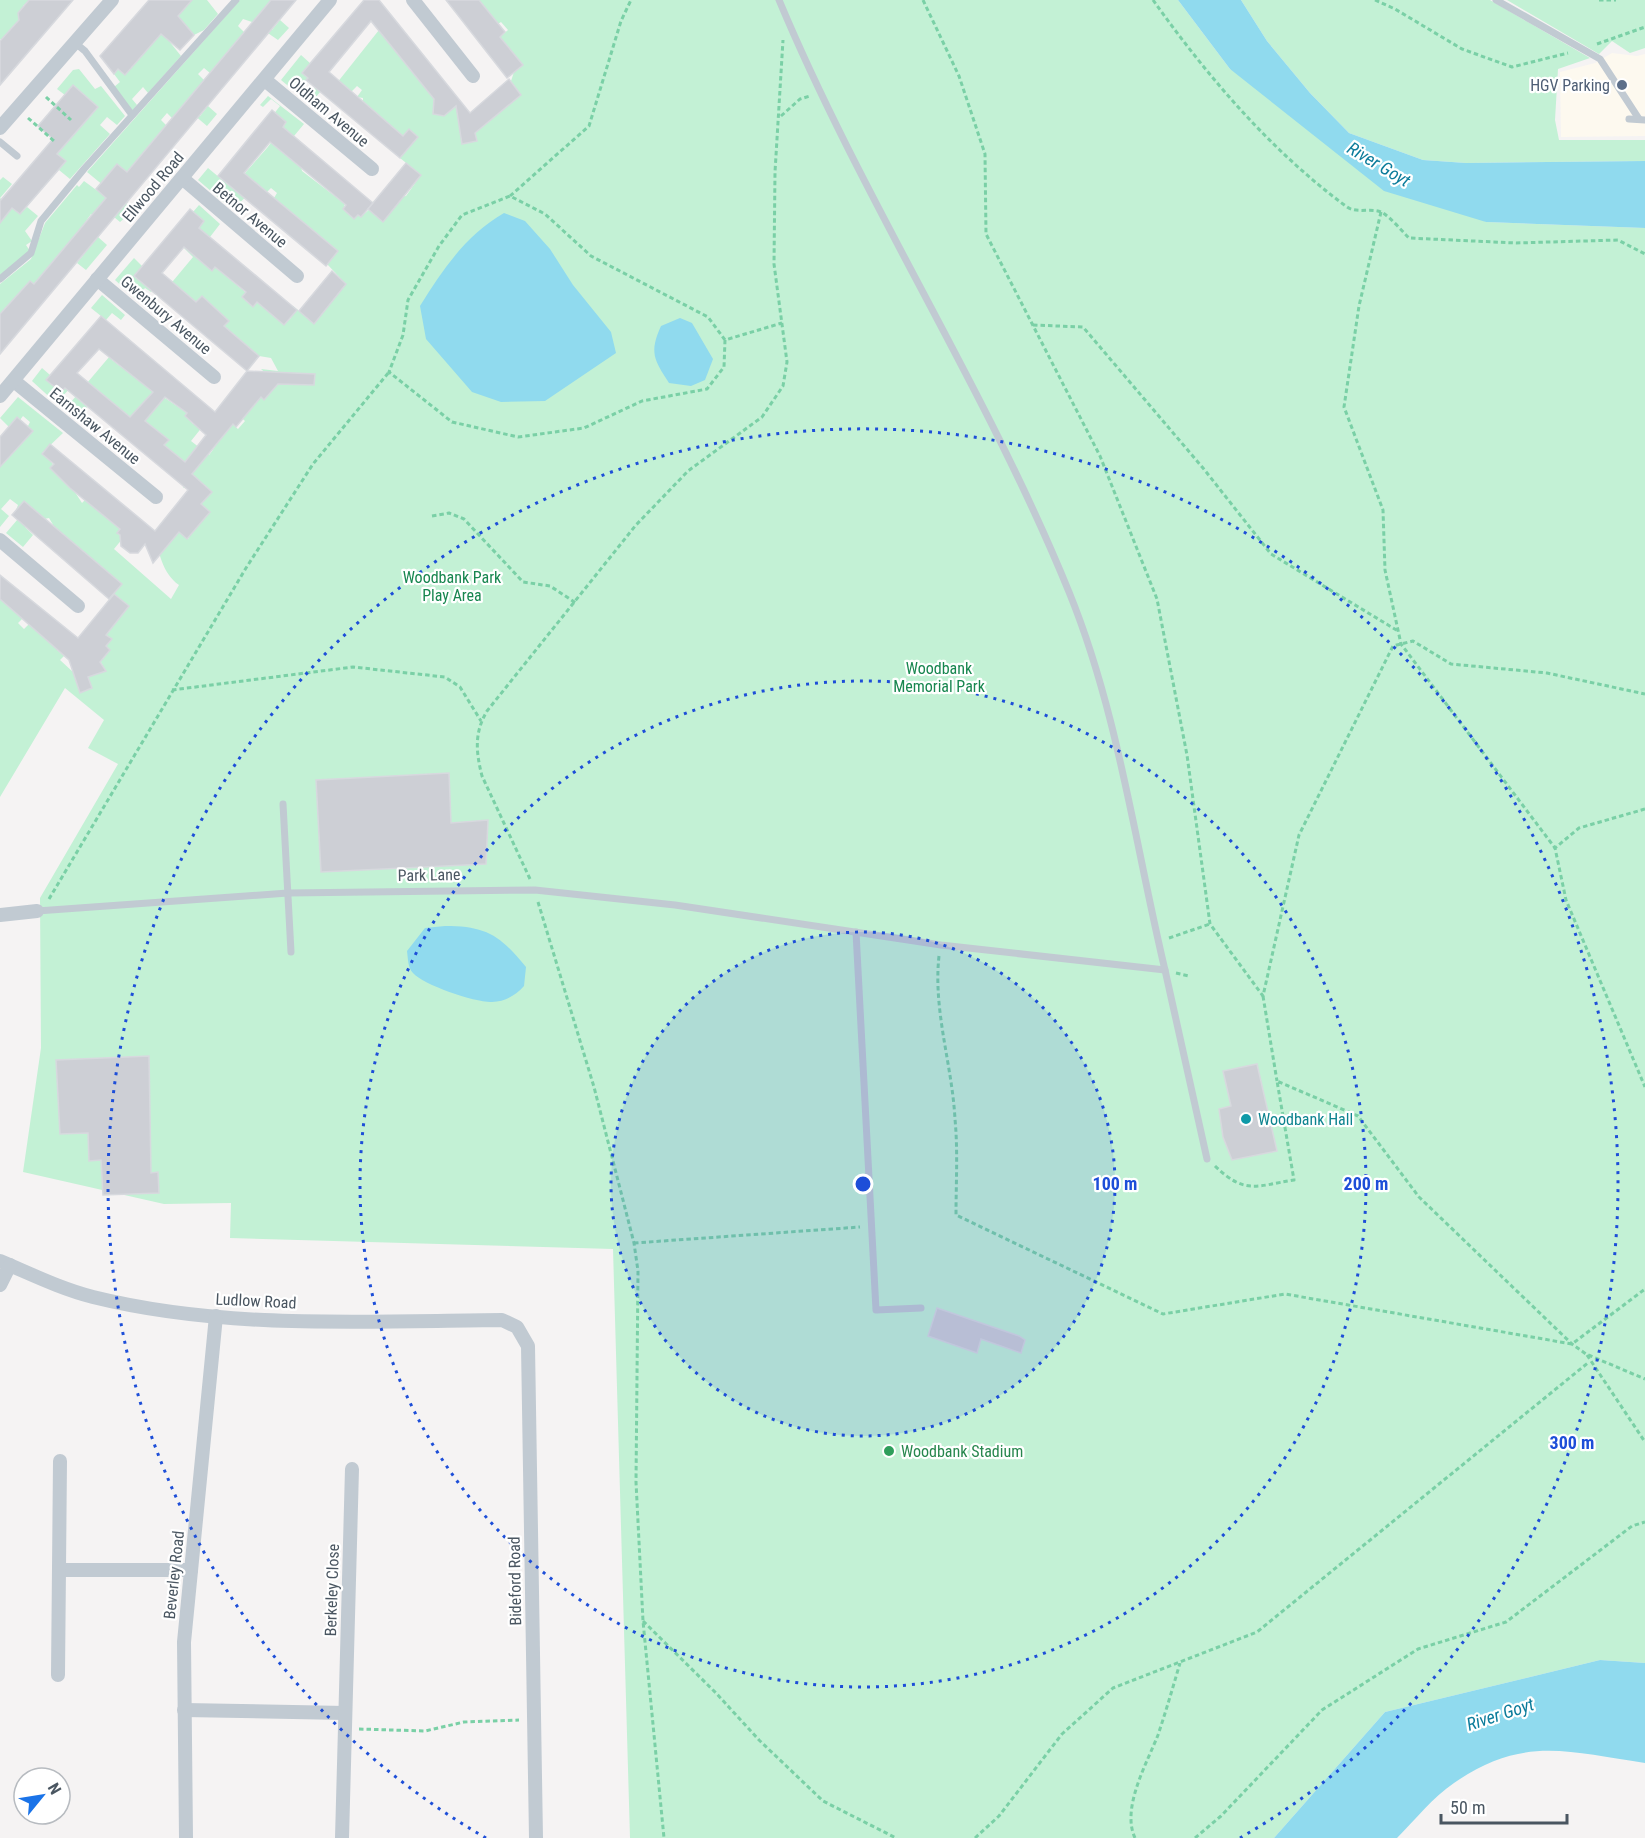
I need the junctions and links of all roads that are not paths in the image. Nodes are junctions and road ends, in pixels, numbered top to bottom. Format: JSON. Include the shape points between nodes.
{"nodes":[{"id":1,"x":112,"y":0,"type":"edge"},
{"id":2,"x":225,"y":0,"type":"edge"},
{"id":3,"x":236,"y":0,"type":"edge"},
{"id":4,"x":330,"y":0,"type":"edge"},
{"id":5,"x":412,"y":0,"type":"edge"},
{"id":6,"x":779,"y":0,"type":"edge"},
{"id":7,"x":1496,"y":0,"type":"edge"},
{"id":8,"x":230,"y":7,"type":"junction"},
{"id":9,"x":74,"y":42,"type":"junction"},
{"id":10,"x":473,"y":76,"type":"dead end"},
{"id":11,"x":265,"y":80,"type":"junction"},
{"id":12,"x":132,"y":115,"type":"junction"},
{"id":13,"x":1629,"y":119,"type":"dead end"},
{"id":14,"x":1642,"y":119,"type":"edge"},
{"id":15,"x":0,"y":128,"type":"edge"},
{"id":16,"x":0,"y":142,"type":"edge"},
{"id":17,"x":16,"y":156,"type":"dead end"},
{"id":18,"x":372,"y":169,"type":"dead end"},
{"id":19,"x":182,"y":178,"type":"junction"},
{"id":20,"x":297,"y":276,"type":"dead end"},
{"id":21,"x":0,"y":279,"type":"edge"},
{"id":22,"x":98,"y":279,"type":"junction"},
{"id":23,"x":214,"y":377,"type":"dead end"},
{"id":24,"x":14,"y":381,"type":"junction"},
{"id":25,"x":0,"y":396,"type":"edge"},
{"id":26,"x":156,"y":497,"type":"dead end"},
{"id":27,"x":0,"y":540,"type":"edge"},
{"id":28,"x":78,"y":606,"type":"dead end"},
{"id":29,"x":283,"y":804,"type":"dead end"},
{"id":30,"x":288,"y":893,"type":"junction"},
{"id":31,"x":40,"y":911,"type":"joint"},
{"id":32,"x":0,"y":915,"type":"edge"},
{"id":33,"x":856,"y":932,"type":"junction"},
{"id":34,"x":291,"y":952,"type":"dead end"},
{"id":35,"x":1165,"y":970,"type":"junction"},
{"id":36,"x":1207,"y":1159,"type":"road end"},
{"id":37,"x":5,"y":1263,"type":"edge"},
{"id":38,"x":0,"y":1285,"type":"edge"},
{"id":39,"x":921,"y":1308,"type":"dead end"},
{"id":40,"x":216,"y":1316,"type":"junction"},
{"id":41,"x":517,"y":1327,"type":"joint"},
{"id":42,"x":60,"y":1461,"type":"dead end"},
{"id":43,"x":352,"y":1468,"type":"dead end"},
{"id":44,"x":61,"y":1570,"type":"junction"},
{"id":45,"x":191,"y":1570,"type":"junction"},
{"id":46,"x":58,"y":1675,"type":"dead end"},
{"id":47,"x":184,"y":1710,"type":"junction"},
{"id":48,"x":345,"y":1713,"type":"junction"},
{"id":49,"x":186,"y":1838,"type":"edge"},
{"id":50,"x":342,"y":1838,"type":"edge"},
{"id":51,"x":536,"y":1838,"type":"edge"}],
"edges":[{"from":1,"to":9,"type":"street"},
{"from":2,"to":8,"type":"lane"},
{"from":3,"to":8,"type":"lane"},
{"from":4,"to":11,"type":"street","name":"Ellwood Road"},
{"from":5,"to":10,"type":"street"},
{"from":6,"to":35,"type":"lane","via":[[820,93],[1030,500],[1070,595],[1104,693]]},
{"from":7,"to":14,"type":"lane","via":[[1600,59]]},
{"from":8,"to":12,"type":"lane"},
{"from":9,"to":12,"type":"lane","via":[[85,51]]},
{"from":9,"to":15,"type":"street"},
{"from":11,"to":18,"type":"street","name":"Oldham Avenue"},
{"from":11,"to":19,"type":"street","name":"Ellwood Road"},
{"from":12,"to":21,"type":"lane","via":[[41,221],[31,253]]},
{"from":13,"to":14,"type":"lane"},
{"from":16,"to":17,"type":"lane"},
{"from":19,"to":20,"type":"street","name":"Betnor Avenue"},
{"from":19,"to":22,"type":"street","name":"Ellwood Road"},
{"from":22,"to":23,"type":"street","name":"Gwenbury Avenue"},
{"from":22,"to":24,"type":"street","name":"Ellwood Road"},
{"from":24,"to":25,"type":"street","name":"Ellwood Road"},
{"from":24,"to":26,"type":"street","name":"Earnshaw Avenue"},
{"from":27,"to":28,"type":"street"},
{"from":29,"to":30,"type":"lane"},
{"from":30,"to":31,"type":"lane","name":"Park Lane"},
{"from":30,"to":33,"type":"lane","name":"Park Lane","via":[[535,890],[675,905]]},
{"from":30,"to":34,"type":"lane"},
{"from":31,"to":32,"type":"street","name":"Park Lane"},
{"from":33,"to":35,"type":"lane","name":"Park Lane"},
{"from":33,"to":39,"type":"lane","via":[[876,1310]]},
{"from":35,"to":36,"type":"lane"},
{"from":37,"to":38,"type":"street"},
{"from":37,"to":40,"type":"street","name":"Ludlow Road","via":[[94,1297]]},
{"from":40,"to":41,"type":"street","name":"Ludlow Road","via":[[341,1321],[502,1320]]},
{"from":40,"to":45,"type":"street","name":"Beverley Road"},
{"from":41,"to":51,"type":"street","name":"Bideford Road","via":[[528,1346]]},
{"from":42,"to":44,"type":"street"},
{"from":43,"to":48,"type":"street","name":"Berkeley Close"},
{"from":44,"to":45,"type":"street"},
{"from":44,"to":46,"type":"street"},
{"from":45,"to":47,"type":"street","name":"Beverley Road","via":[[184,1642]]},
{"from":47,"to":48,"type":"street"},
{"from":47,"to":49,"type":"street","name":"Beverley Road"},
{"from":48,"to":50,"type":"street","name":"Berkeley Close"}]}
